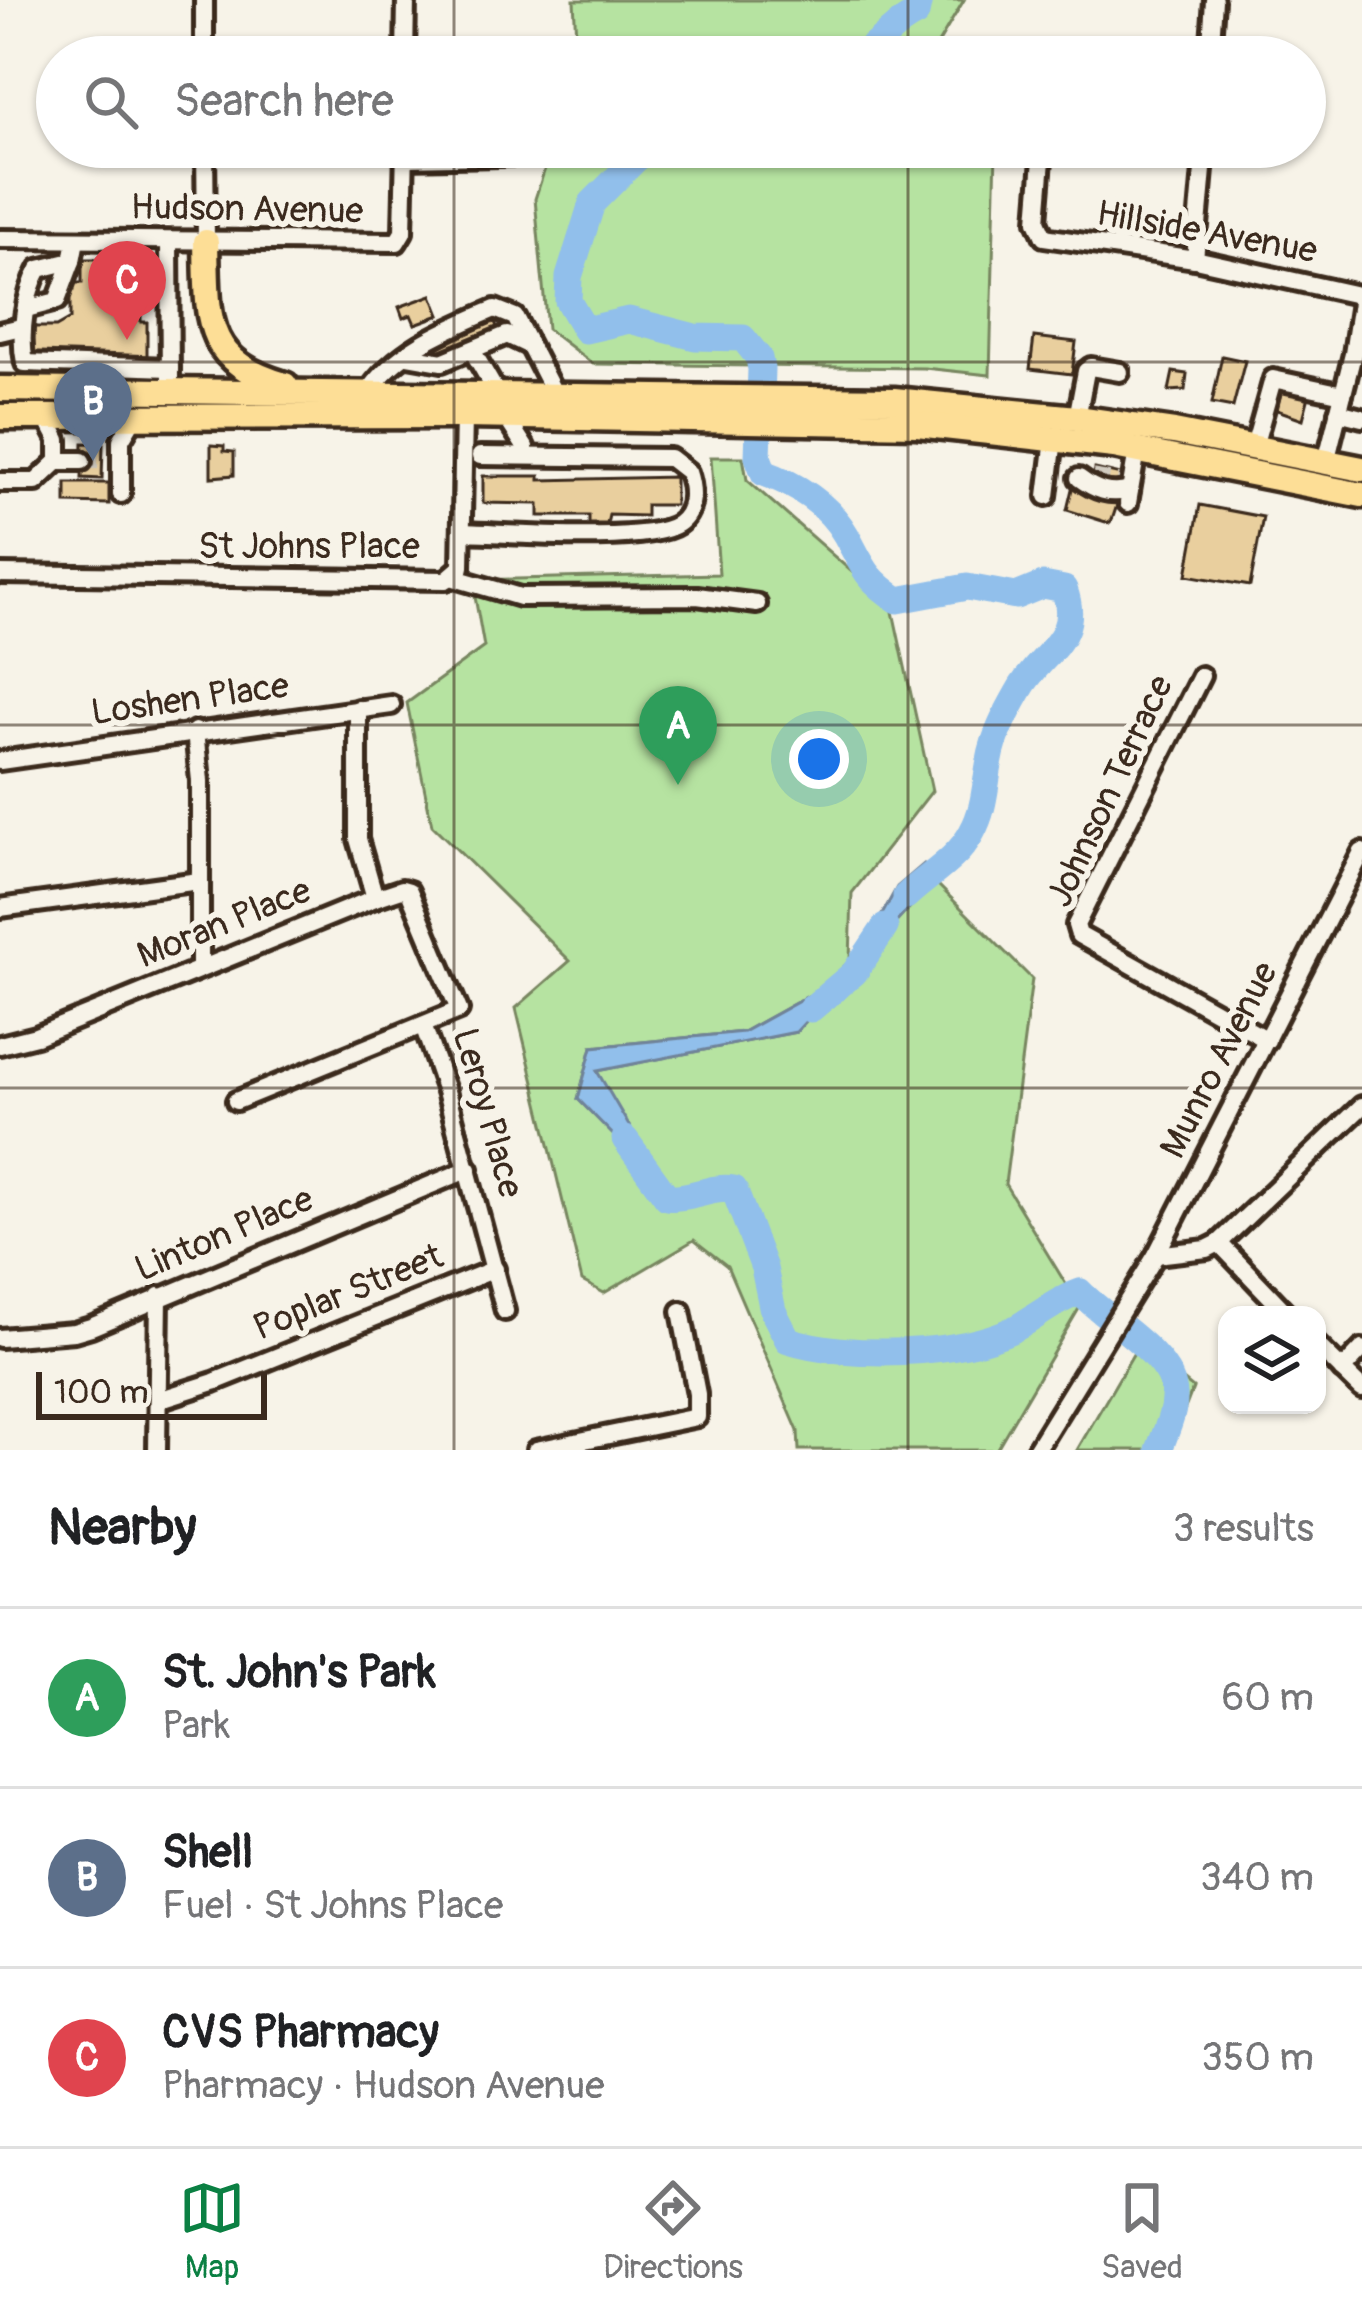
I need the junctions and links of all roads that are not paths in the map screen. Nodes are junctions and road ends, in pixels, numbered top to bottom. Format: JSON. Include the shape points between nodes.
{"nodes":[{"id":1,"x":204,"y":0,"type":"edge"},
{"id":2,"x":406,"y":0,"type":"edge"},
{"id":3,"x":1214,"y":0,"type":"edge"},
{"id":4,"x":204,"y":36,"type":"edge"},
{"id":5,"x":405,"y":36,"type":"edge"},
{"id":6,"x":1211,"y":36,"type":"edge"},
{"id":7,"x":205,"y":168,"type":"edge"},
{"id":8,"x":405,"y":168,"type":"edge"},
{"id":9,"x":1041,"y":168,"type":"edge"},
{"id":10,"x":1203,"y":168,"type":"edge"},
{"id":11,"x":0,"y":239,"type":"edge"},
{"id":12,"x":76,"y":240,"type":"junction"},
{"id":13,"x":169,"y":242,"type":"junction"},
{"id":14,"x":206,"y":242,"type":"junction"},
{"id":15,"x":1195,"y":259,"type":"junction"},
{"id":16,"x":73,"y":261,"type":"junction"},
{"id":17,"x":1362,"y":296,"type":"edge"},
{"id":18,"x":30,"y":308,"type":"junction"},
{"id":19,"x":21,"y":327,"type":"junction"},
{"id":20,"x":0,"y":332,"type":"edge"},
{"id":21,"x":529,"y":345,"type":"junction"},
{"id":22,"x":472,"y":350,"type":"junction"},
{"id":23,"x":408,"y":356,"type":"junction"},
{"id":24,"x":68,"y":364,"type":"junction"},
{"id":25,"x":1120,"y":372,"type":"dead end"},
{"id":26,"x":170,"y":380,"type":"junction"},
{"id":27,"x":0,"y":389,"type":"edge"},
{"id":28,"x":67,"y":390,"type":"junction"},
{"id":29,"x":316,"y":393,"type":"junction"},
{"id":30,"x":367,"y":394,"type":"junction"},
{"id":31,"x":555,"y":395,"type":"junction"},
{"id":32,"x":1341,"y":403,"type":"junction"},
{"id":33,"x":501,"y":405,"type":"junction"},
{"id":34,"x":740,"y":407,"type":"junction"},
{"id":35,"x":773,"y":408,"type":"junction"},
{"id":36,"x":464,"y":416,"type":"junction"},
{"id":37,"x":0,"y":417,"type":"edge"},
{"id":38,"x":46,"y":417,"type":"junction"},
{"id":39,"x":134,"y":418,"type":"junction"},
{"id":40,"x":665,"y":418,"type":"junction"},
{"id":41,"x":1077,"y":418,"type":"junction"},
{"id":42,"x":1362,"y":418,"type":"edge"},
{"id":43,"x":1054,"y":439,"type":"junction"},
{"id":44,"x":1254,"y":447,"type":"junction"},
{"id":45,"x":1137,"y":450,"type":"junction"},
{"id":46,"x":480,"y":456,"type":"dead end"},
{"id":47,"x":525,"y":456,"type":"junction"},
{"id":48,"x":650,"y":456,"type":"junction"},
{"id":49,"x":58,"y":461,"type":"junction"},
{"id":50,"x":82,"y":461,"type":"tunnel mouth"},
{"id":51,"x":1326,"y":462,"type":"junction"},
{"id":52,"x":1362,"y":470,"type":"edge"},
{"id":53,"x":1050,"y":472,"type":"junction"},
{"id":54,"x":0,"y":482,"type":"edge"},
{"id":55,"x":121,"y":494,"type":"dead end"},
{"id":56,"x":1362,"y":495,"type":"edge"},
{"id":57,"x":1047,"y":496,"type":"dead end"},
{"id":58,"x":462,"y":532,"type":"junction"},
{"id":59,"x":0,"y":574,"type":"edge"},
{"id":60,"x":451,"y":577,"type":"junction"},
{"id":61,"x":757,"y":604,"type":"dead end"},
{"id":62,"x":1201,"y":676,"type":"dead end"},
{"id":63,"x":391,"y":705,"type":"dead end"},
{"id":64,"x":358,"y":709,"type":"junction"},
{"id":65,"x":195,"y":731,"type":"junction"},
{"id":66,"x":0,"y":760,"type":"edge"},
{"id":67,"x":1362,"y":852,"type":"edge"},
{"id":68,"x":199,"y":881,"type":"junction"},
{"id":69,"x":375,"y":898,"type":"junction"},
{"id":70,"x":0,"y":908,"type":"edge"},
{"id":71,"x":200,"y":968,"type":"junction"},
{"id":72,"x":423,"y":1025,"type":"junction"},
{"id":73,"x":1267,"y":1040,"type":"junction"},
{"id":74,"x":0,"y":1045,"type":"edge"},
{"id":75,"x":236,"y":1102,"type":"dead end"},
{"id":76,"x":1362,"y":1106,"type":"edge"},
{"id":77,"x":469,"y":1169,"type":"junction"},
{"id":78,"x":1219,"y":1244,"type":"junction"},
{"id":79,"x":1156,"y":1256,"type":"junction"},
{"id":80,"x":495,"y":1269,"type":"junction"},
{"id":81,"x":160,"y":1296,"type":"junction"},
{"id":82,"x":1279,"y":1306,"type":"edge"},
{"id":83,"x":681,"y":1311,"type":"dead end"},
{"id":84,"x":505,"y":1312,"type":"dead end"},
{"id":85,"x":0,"y":1338,"type":"edge"},
{"id":86,"x":1362,"y":1349,"type":"edge"},
{"id":87,"x":1326,"y":1355,"type":"edge"},
{"id":88,"x":1342,"y":1370,"type":"junction"},
{"id":89,"x":1362,"y":1389,"type":"edge"},
{"id":90,"x":158,"y":1400,"type":"junction"},
{"id":91,"x":157,"y":1450,"type":"edge"},
{"id":92,"x":540,"y":1450,"type":"edge"},
{"id":93,"x":1036,"y":1450,"type":"edge"}],
"edges":[{"from":1,"to":4,"type":"street"},
{"from":2,"to":5,"type":"street"},
{"from":3,"to":6,"type":"street"},
{"from":7,"to":14,"type":"street"},
{"from":8,"to":14,"type":"street","name":"Hudson Avenue","via":[[397,242]]},
{"from":9,"to":15,"type":"street","name":"Hillside Avenue","via":[[1040,234]]},
{"from":10,"to":15,"type":"street"},
{"from":11,"to":12,"type":"street","name":"Hudson Avenue"},
{"from":12,"to":13,"type":"street","name":"Hudson Avenue"},
{"from":12,"to":16,"type":"street"},
{"from":13,"to":14,"type":"street","name":"Hudson Avenue"},
{"from":13,"to":26,"type":"street"},
{"from":14,"to":29,"type":"highway","via":[[208,313],[225,354],[259,377]]},
{"from":15,"to":17,"type":"street","name":"Hillside Avenue"},
{"from":16,"to":18,"type":"street","via":[[57,301]]},
{"from":16,"to":18,"type":"street","via":[[39,268]]},
{"from":17,"to":32,"type":"street"},
{"from":18,"to":19,"type":"street"},
{"from":19,"to":20,"type":"street"},
{"from":19,"to":24,"type":"street","via":[[25,363]]},
{"from":21,"to":22,"type":"street","via":[[507,335]]},
{"from":21,"to":23,"type":"street","via":[[515,317],[495,309],[430,337]]},
{"from":21,"to":31,"type":"street"},
{"from":22,"to":23,"type":"street","via":[[442,362]]},
{"from":22,"to":33,"type":"street"},
{"from":23,"to":30,"type":"street","via":[[386,365]]},
{"from":24,"to":26,"type":"street"},
{"from":24,"to":28,"type":"street"},
{"from":25,"to":41,"type":"street","via":[[1086,371]]},
{"from":26,"to":28,"type":"highway"},
{"from":26,"to":29,"type":"highway"},
{"from":27,"to":28,"type":"highway"},
{"from":29,"to":30,"type":"highway"},
{"from":30,"to":33,"type":"highway"},
{"from":31,"to":33,"type":"highway"},
{"from":31,"to":34,"type":"highway"},
{"from":32,"to":42,"type":"street"},
{"from":32,"to":44,"type":"street","via":[[1273,379]]},
{"from":32,"to":51,"type":"street"},
{"from":33,"to":36,"type":"highway"},
{"from":33,"to":40,"type":"highway"},
{"from":33,"to":47,"type":"street"},
{"from":34,"to":35,"type":"highway"},
{"from":34,"to":40,"type":"highway"},
{"from":35,"to":41,"type":"highway","via":[[894,400]]},
{"from":35,"to":43,"type":"highway"},
{"from":36,"to":39,"type":"highway"},
{"from":36,"to":58,"type":"street","name":"St Johns Place"},
{"from":37,"to":38,"type":"highway"},
{"from":38,"to":39,"type":"highway"},
{"from":38,"to":49,"type":"street"},
{"from":39,"to":55,"type":"street","via":[[115,456]]},
{"from":40,"to":48,"type":"street"},
{"from":41,"to":44,"type":"highway"},
{"from":43,"to":45,"type":"highway"},
{"from":43,"to":53,"type":"street"},
{"from":44,"to":51,"type":"highway"},
{"from":45,"to":53,"type":"street","via":[[1126,492]]},
{"from":45,"to":56,"type":"highway"},
{"from":46,"to":47,"type":"street"},
{"from":47,"to":48,"type":"street"},
{"from":48,"to":58,"type":"street","via":[[681,464],[692,483],[691,508],[668,529]]},
{"from":49,"to":50,"type":"street"},
{"from":49,"to":54,"type":"street","via":[[36,482]]},
{"from":51,"to":52,"type":"highway"},
{"from":53,"to":57,"type":"street"},
{"from":58,"to":60,"type":"street","name":"St Johns Place","via":[[461,568]]},
{"from":59,"to":60,"type":"street","name":"St Johns Place"},
{"from":60,"to":61,"type":"street","via":[[520,596]]},
{"from":62,"to":73,"type":"street","name":"Johnson Terrace","via":[[1076,925],[1078,935]]},
{"from":63,"to":64,"type":"street","name":"Loshen Place"},
{"from":64,"to":65,"type":"street","name":"Loshen Place"},
{"from":64,"to":69,"type":"street","via":[[358,839]]},
{"from":65,"to":66,"type":"street","name":"Loshen Place"},
{"from":65,"to":68,"type":"street"},
{"from":67,"to":73,"type":"street","name":"Munro Avenue"},
{"from":68,"to":70,"type":"street"},
{"from":68,"to":71,"type":"street"},
{"from":69,"to":71,"type":"street","name":"Moran Place"},
{"from":69,"to":72,"type":"street","name":"Leroy Place","via":[[409,891],[459,1010]]},
{"from":71,"to":74,"type":"street","name":"Moran Place"},
{"from":72,"to":75,"type":"street"},
{"from":72,"to":77,"type":"street","name":"Leroy Place"},
{"from":73,"to":79,"type":"street","name":"Munro Avenue"},
{"from":76,"to":78,"type":"street"},
{"from":77,"to":80,"type":"street","name":"Leroy Place"},
{"from":77,"to":81,"type":"street","name":"Linton Place"},
{"from":78,"to":79,"type":"street"},
{"from":78,"to":82,"type":"street"},
{"from":79,"to":93,"type":"street","name":"Munro Avenue"},
{"from":80,"to":84,"type":"street","name":"Leroy Place"},
{"from":80,"to":90,"type":"street","name":"Poplar Street"},
{"from":81,"to":85,"type":"street","name":"Linton Place","via":[[74,1332]]},
{"from":81,"to":90,"type":"street"},
{"from":83,"to":92,"type":"street","via":[[697,1417]]},
{"from":86,"to":88,"type":"street"},
{"from":87,"to":88,"type":"street"},
{"from":88,"to":89,"type":"street"},
{"from":90,"to":91,"type":"street"}]}
